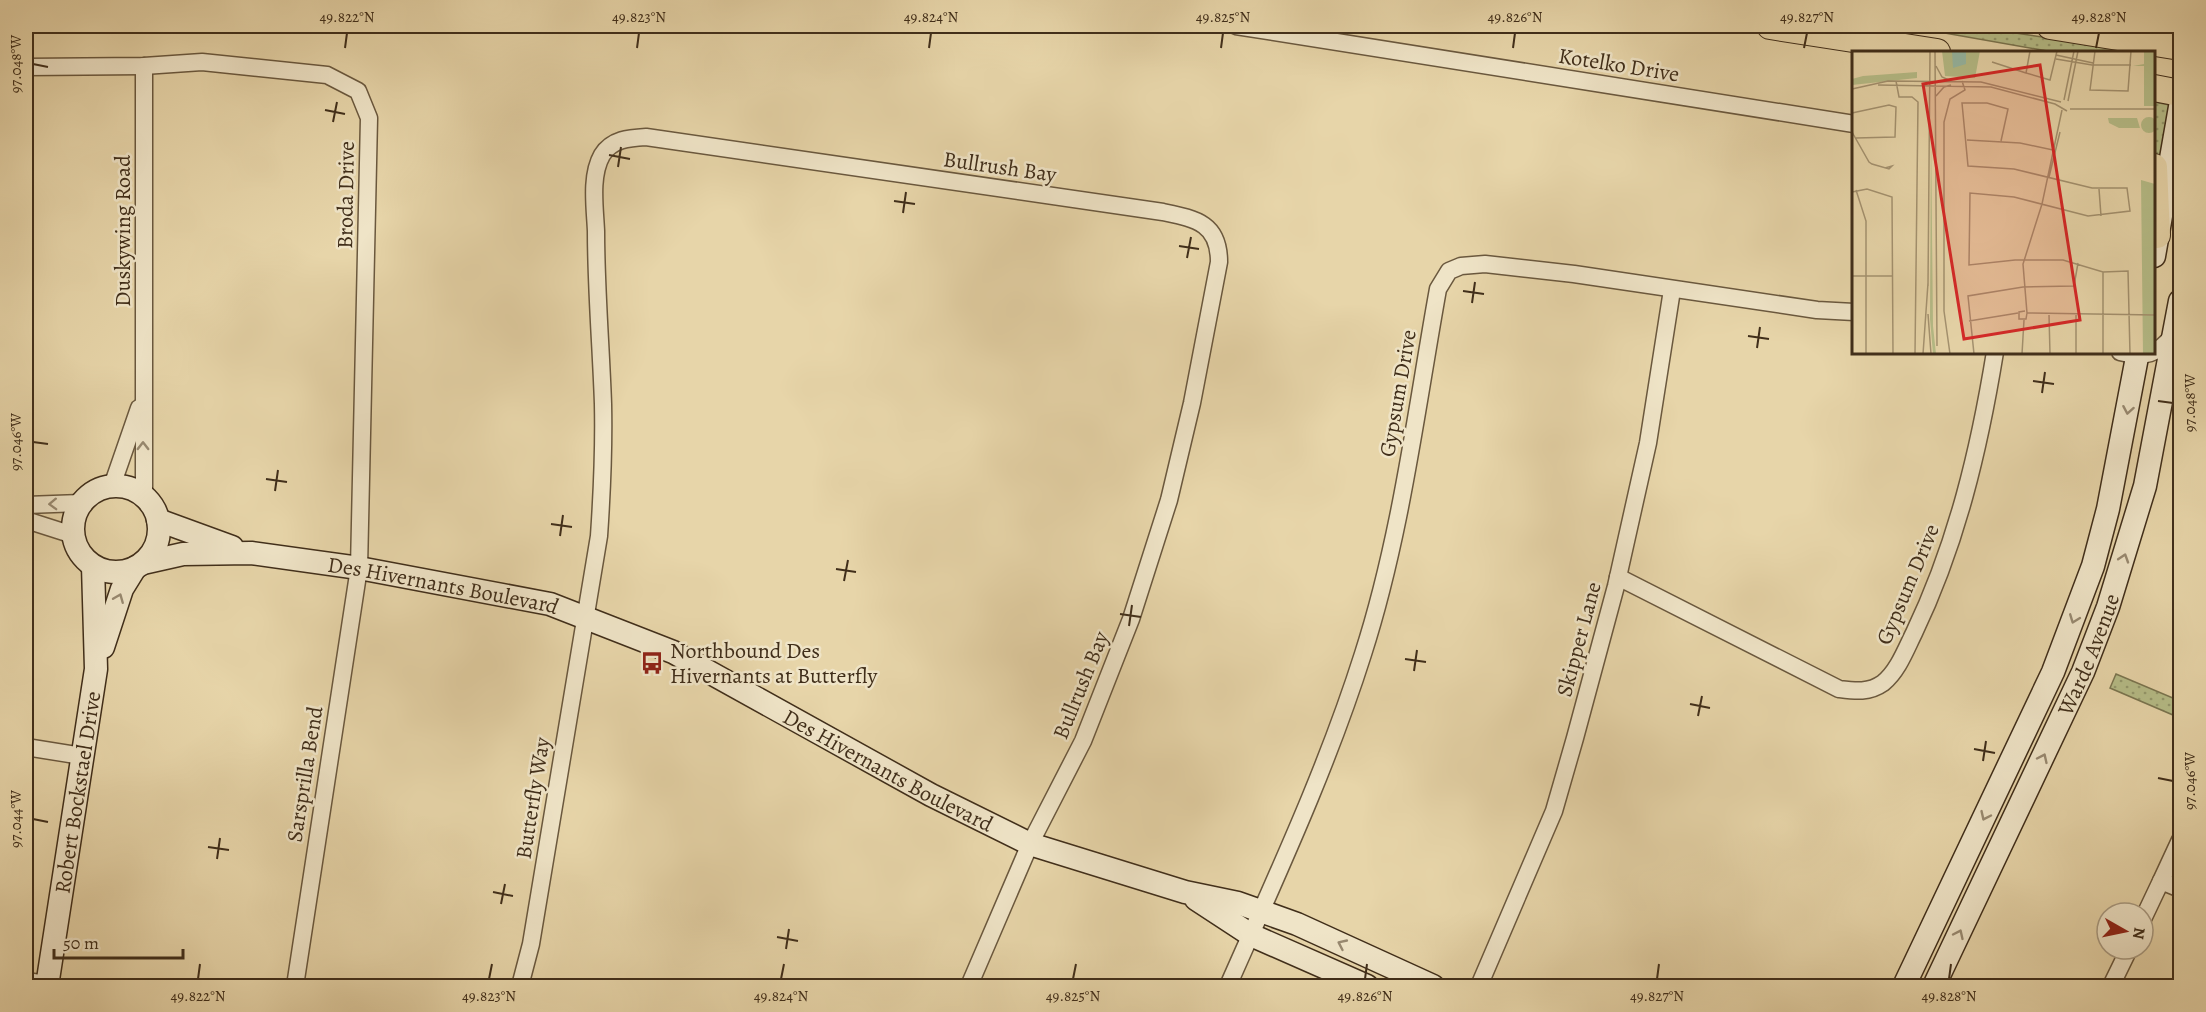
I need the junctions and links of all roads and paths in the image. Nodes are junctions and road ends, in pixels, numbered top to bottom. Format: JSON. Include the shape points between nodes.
{"nodes":[{"id":1,"x":1236,"y":26,"type":"edge"},
{"id":2,"x":1770,"y":26,"type":"edge"},
{"id":3,"x":2050,"y":26,"type":"edge"},
{"id":4,"x":2181,"y":47,"type":"edge"},
{"id":5,"x":1930,"y":51,"type":"edge"},
{"id":6,"x":144,"y":66,"type":"junction"},
{"id":7,"x":26,"y":67,"type":"edge"},
{"id":8,"x":2155,"y":88,"type":"edge"},
{"id":9,"x":2181,"y":93,"type":"edge"},
{"id":10,"x":2181,"y":106,"type":"edge"},
{"id":11,"x":1852,"y":124,"type":"edge"},
{"id":12,"x":2155,"y":246,"type":"edge"},
{"id":13,"x":1672,"y":290,"type":"junction"},
{"id":14,"x":2181,"y":301,"type":"edge"},
{"id":15,"x":1852,"y":312,"type":"edge"},
{"id":16,"x":2175,"y":333,"type":"junction"},
{"id":17,"x":2155,"y":352,"type":"edge"},
{"id":18,"x":1995,"y":354,"type":"edge"},
{"id":19,"x":2131,"y":354,"type":"edge"},
{"id":20,"x":143,"y":396,"type":"junction"},
{"id":21,"x":112,"y":486,"type":"junction"},
{"id":22,"x":144,"y":496,"type":"junction"},
{"id":23,"x":81,"y":503,"type":"junction"},
{"id":24,"x":26,"y":505,"type":"edge"},
{"id":25,"x":26,"y":520,"type":"edge"},
{"id":26,"x":158,"y":520,"type":"junction"},
{"id":27,"x":73,"y":535,"type":"junction"},
{"id":28,"x":251,"y":553,"type":"junction"},
{"id":29,"x":93,"y":566,"type":"junction"},
{"id":30,"x":139,"y":566,"type":"junction"},
{"id":31,"x":359,"y":568,"type":"junction"},
{"id":32,"x":1618,"y":577,"type":"junction"},
{"id":33,"x":584,"y":616,"type":"junction"},
{"id":34,"x":96,"y":669,"type":"junction"},
{"id":35,"x":26,"y":747,"type":"edge"},
{"id":36,"x":82,"y":756,"type":"junction"},
{"id":37,"x":2181,"y":840,"type":"edge"},
{"id":38,"x":1030,"y":844,"type":"junction"},
{"id":39,"x":2161,"y":881,"type":"junction"},
{"id":40,"x":2181,"y":888,"type":"edge"},
{"id":41,"x":1185,"y":892,"type":"junction"},
{"id":42,"x":2152,"y":901,"type":"edge"},
{"id":43,"x":1261,"y":912,"type":"junction"},
{"id":44,"x":1251,"y":935,"type":"junction"},
{"id":45,"x":2123,"y":961,"type":"edge"},
{"id":46,"x":40,"y":984,"type":"edge"},
{"id":47,"x":295,"y":987,"type":"edge"},
{"id":48,"x":520,"y":987,"type":"edge"},
{"id":49,"x":969,"y":987,"type":"edge"},
{"id":50,"x":1228,"y":987,"type":"edge"},
{"id":51,"x":1367,"y":987,"type":"edge"},
{"id":52,"x":1433,"y":987,"type":"edge"},
{"id":53,"x":1479,"y":987,"type":"edge"},
{"id":54,"x":1904,"y":987,"type":"edge"},
{"id":55,"x":1934,"y":987,"type":"edge"},
{"id":56,"x":2111,"y":987,"type":"edge"}],
"edges":[{"from":1,"to":11,"type":"street","name":"Kotelko Drive"},
{"from":2,"to":5,"type":"main road"},
{"from":3,"to":4,"type":"main road"},
{"from":6,"to":7,"type":"street","name":"Broda Drive"},
{"from":6,"to":20,"type":"street","name":"Duskywing Road"},
{"from":6,"to":31,"type":"street","name":"Broda Drive","via":[[202,62],[327,75],[358,91],[369,118]]},
{"from":8,"to":9,"type":"main road"},
{"from":10,"to":12,"type":"street"},
{"from":13,"to":15,"type":"street","name":"Gypsum Drive"},
{"from":13,"to":32,"type":"street","name":"Skipper Lane","via":[[1648,443]]},
{"from":13,"to":43,"type":"street","name":"Gypsum Drive","via":[[1485,264],[1461,266],[1442,279],[1389,558],[1363,654],[1310,800]]},
{"from":14,"to":16,"type":"street","name":"Warde Avenue"},
{"from":16,"to":17,"type":"street"},
{"from":55,"to":16,"type":"street","name":"Warde Avenue","one_way":true,"via":[[2083,672],[2108,607],[2145,486]]},
{"from":18,"to":32,"type":"street","name":"Gypsum Drive","via":[[1976,459],[1948,551],[1904,653],[1883,683],[1869,690],[1839,689]]},
{"from":19,"to":54,"type":"street","name":"Warde Avenue","one_way":true,"via":[[2108,509],[2074,619],[2053,672]]},
{"from":20,"to":21,"type":"street","name":"Duskywing Road"},
{"from":22,"to":20,"type":"street","name":"Duskywing Road","one_way":true},
{"from":21,"to":22,"type":"street","via":[[126,487]]},
{"from":21,"to":23,"type":"street","via":[[92,493]]},
{"from":22,"to":26,"type":"street"},
{"from":23,"to":24,"type":"street","one_way":true},
{"from":23,"to":27,"type":"street"},
{"from":25,"to":27,"type":"street"},
{"from":26,"to":28,"type":"street","name":"Des Hivernants Boulevard"},
{"from":26,"to":30,"type":"street","via":[[156,544]]},
{"from":27,"to":29,"type":"street","via":[[80,553]]},
{"from":28,"to":30,"type":"street","name":"Des Hivernants Boulevard","via":[[183,554]]},
{"from":28,"to":31,"type":"street","name":"Des Hivernants Boulevard"},
{"from":29,"to":30,"type":"street","via":[[113,572]]},
{"from":29,"to":34,"type":"street","name":"Robert Bockstael Drive"},
{"from":34,"to":30,"type":"street","name":"Robert Bockstael Drive","one_way":true,"via":[[112,615]]},
{"from":31,"to":33,"type":"street","name":"Des Hivernants Boulevard","via":[[513,595]]},
{"from":31,"to":47,"type":"street","name":"Sarsprilla Bend"},
{"from":32,"to":53,"type":"street","name":"Skipper Lane","via":[[1554,811]]},
{"from":33,"to":38,"type":"street","name":"Des Hivernants Boulevard","via":[[673,652],[931,795]]},
{"from":33,"to":38,"type":"street","name":"Bullrush Bay","via":[[599,536],[603,469],[595,189],[598,167],[611,144],[646,137],[1163,212],[1202,222],[1219,247],[1219,262],[1192,403],[1168,500],[1131,619],[1087,730]]},
{"from":33,"to":48,"type":"street","name":"Butterfly Way","via":[[531,944]]},
{"from":34,"to":36,"type":"street","name":"Robert Bockstael Drive"},
{"from":35,"to":36,"type":"street"},
{"from":36,"to":46,"type":"street","name":"Robert Bockstael Drive"},
{"from":37,"to":39,"type":"street"},
{"from":38,"to":41,"type":"street","name":"Des Hivernants Boulevard"},
{"from":38,"to":49,"type":"street","name":"Bullrush Bay"},
{"from":39,"to":40,"type":"street"},
{"from":39,"to":42,"type":"street"},
{"from":41,"to":43,"type":"street","name":"Des Hivernants Boulevard"},
{"from":41,"to":44,"type":"street","name":"Des Hivernants Boulevard"},
{"from":43,"to":44,"type":"street","name":"Gypsum Drive"},
{"from":52,"to":43,"type":"street","name":"Des Hivernants Boulevard","one_way":true,"via":[[1321,934]]},
{"from":44,"to":50,"type":"street","name":"Gypsum Drive"},
{"from":44,"to":51,"type":"street","name":"Des Hivernants Boulevard"},
{"from":45,"to":56,"type":"street"}]}
